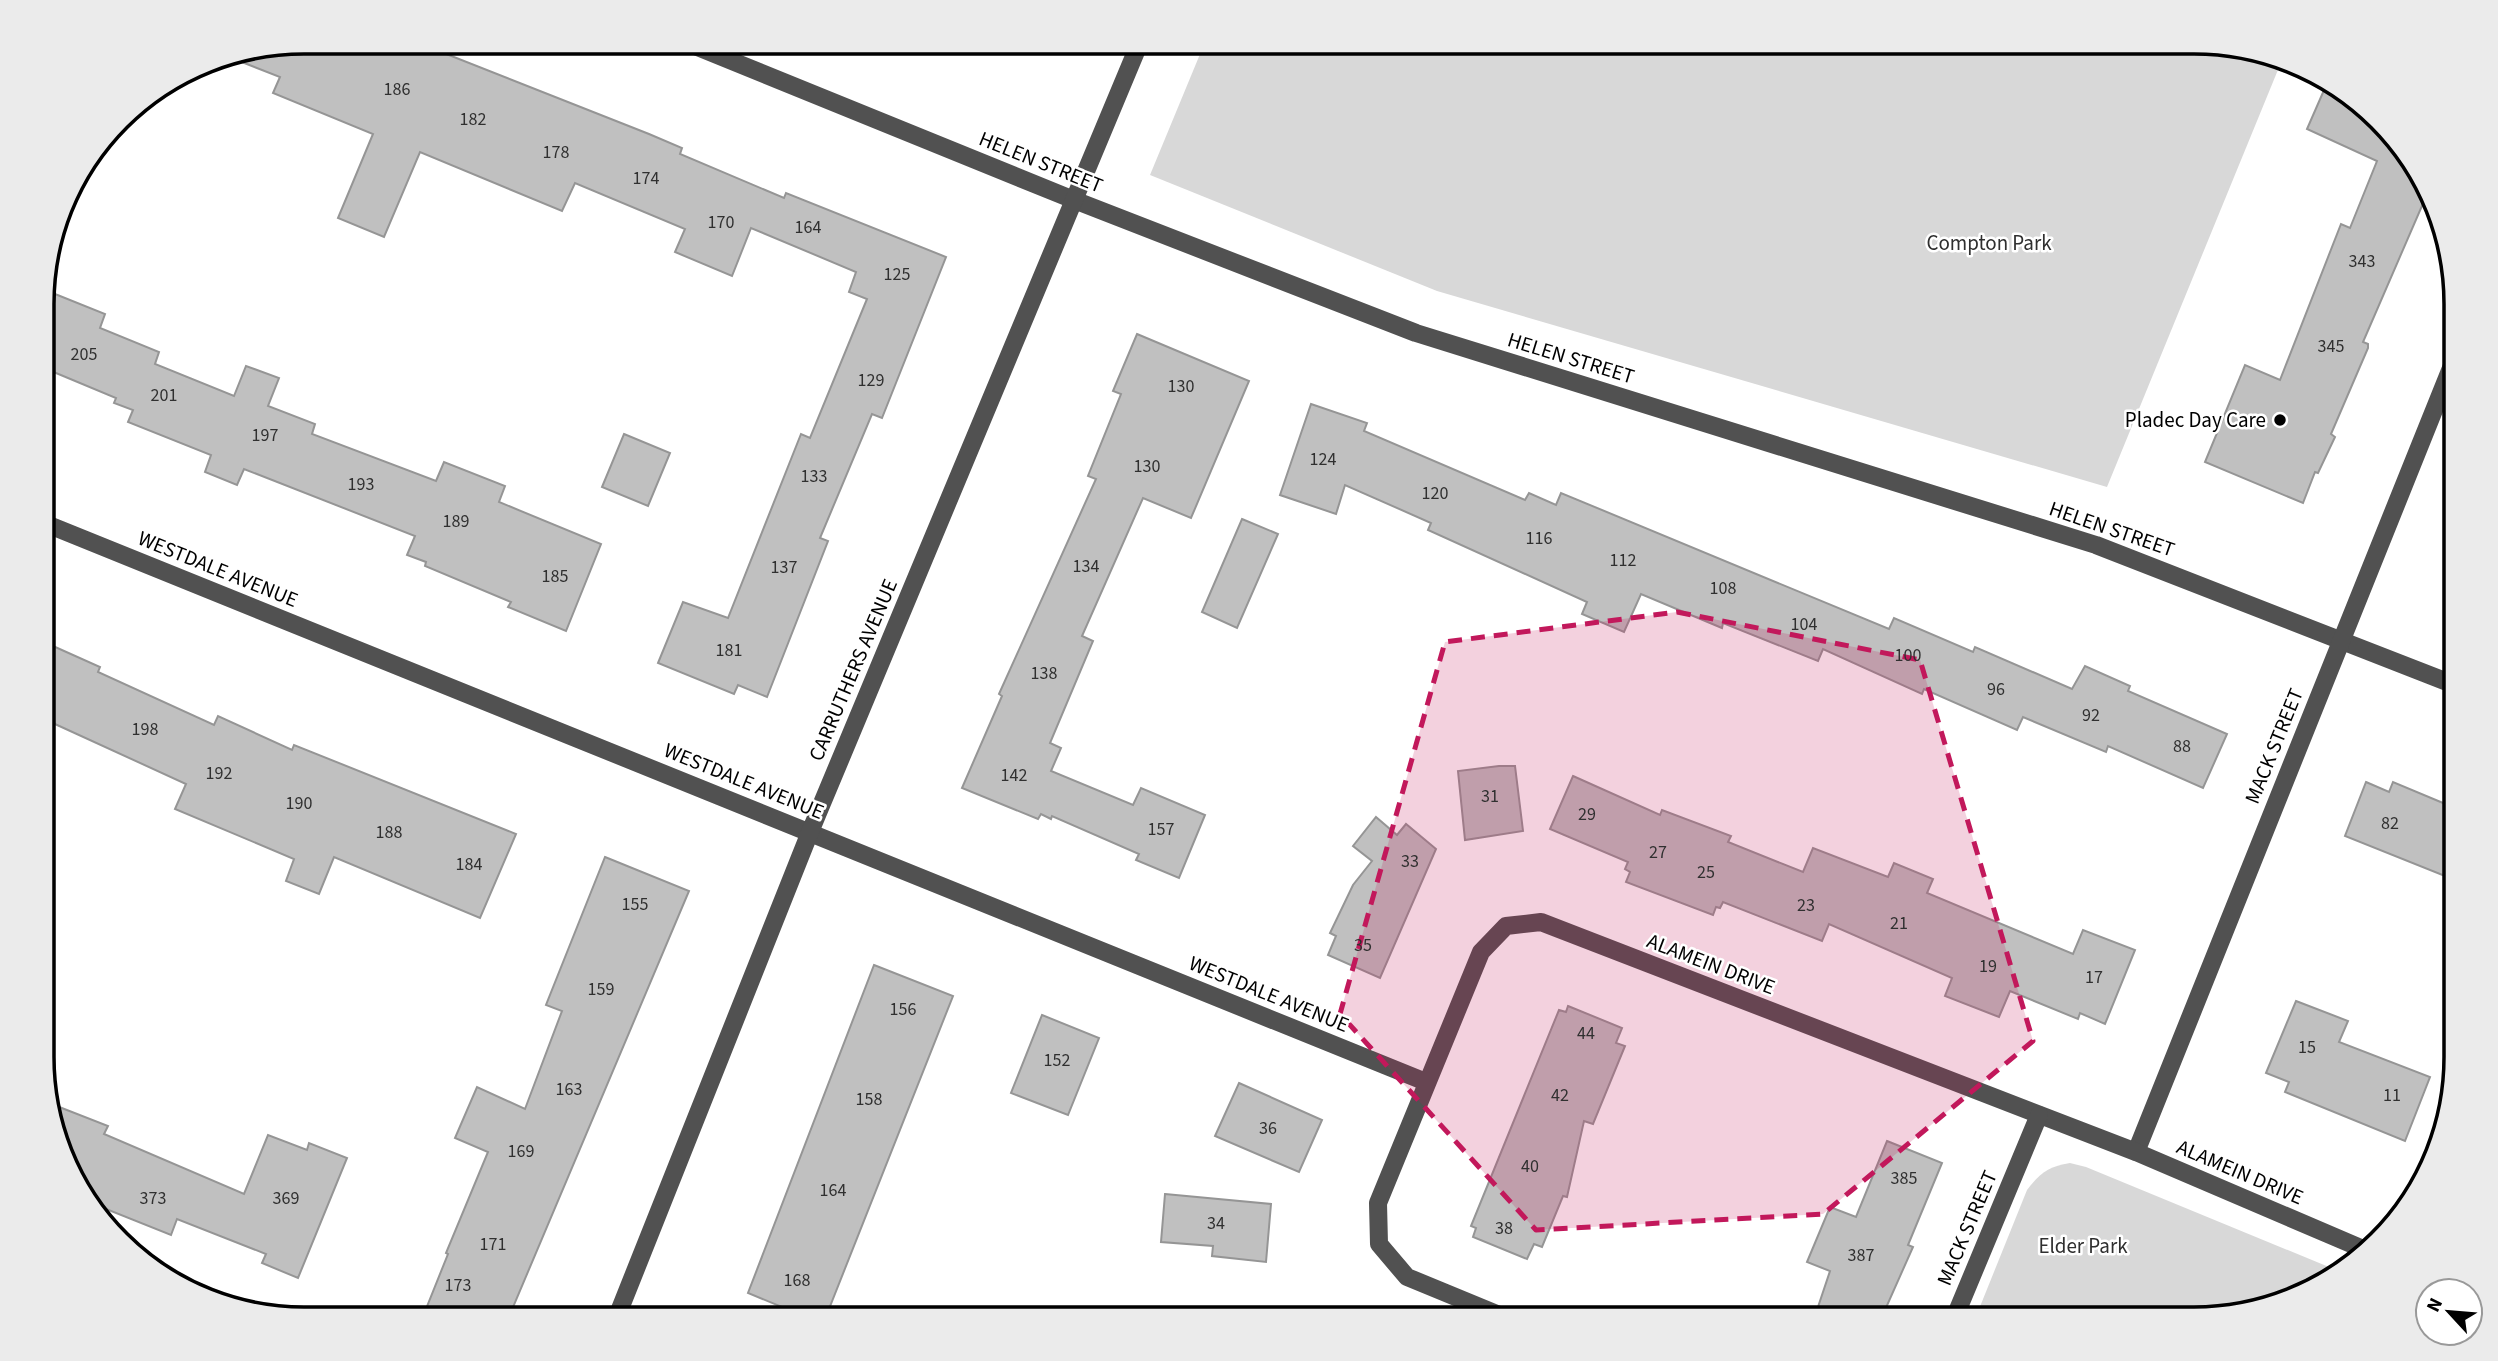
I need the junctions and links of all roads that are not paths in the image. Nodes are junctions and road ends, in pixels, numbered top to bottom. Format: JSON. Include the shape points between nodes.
{"nodes":[{"id":1,"x":715,"y":54,"type":"edge"},
{"id":2,"x":1135,"y":54,"type":"edge"},
{"id":3,"x":1074,"y":200,"type":"junction"},
{"id":4,"x":2444,"y":385,"type":"edge"},
{"id":5,"x":55,"y":527,"type":"edge"},
{"id":6,"x":2340,"y":639,"type":"junction"},
{"id":7,"x":2444,"y":681,"type":"edge"},
{"id":8,"x":810,"y":832,"type":"junction"},
{"id":9,"x":1426,"y":1082,"type":"junction"},
{"id":10,"x":2039,"y":1115,"type":"junction"},
{"id":11,"x":2136,"y":1152,"type":"junction"},
{"id":12,"x":2357,"y":1246,"type":"edge"},
{"id":13,"x":621,"y":1307,"type":"edge"},
{"id":14,"x":1480,"y":1307,"type":"edge"},
{"id":15,"x":1959,"y":1307,"type":"edge"}],
"edges":[{"from":1,"to":3,"type":"street","name":"HELEN STREET"},
{"from":2,"to":3,"type":"street","name":"CARRUTHERS AVENUE"},
{"from":3,"to":6,"type":"street","name":"HELEN STREET","via":[[1416,333],[2096,545]]},
{"from":3,"to":8,"type":"street","name":"CARRUTHERS AVENUE"},
{"from":4,"to":6,"type":"street","name":"MACK STREET"},
{"from":5,"to":8,"type":"street","name":"WESTDALE AVENUE"},
{"from":6,"to":7,"type":"street","name":"HELEN STREET"},
{"from":6,"to":11,"type":"street","name":"MACK STREET"},
{"from":8,"to":9,"type":"street","name":"WESTDALE AVENUE"},
{"from":8,"to":13,"type":"street","name":"CARRUTHERS AVENUE"},
{"from":9,"to":10,"type":"street","name":"ALAMEIN DRIVE","via":[[1481,952],[1506,926],[1541,922]]},
{"from":9,"to":14,"type":"street","name":"ALAMEIN DRIVE","via":[[1378,1203],[1379,1244],[1407,1277]]},
{"from":10,"to":11,"type":"street","name":"ALAMEIN DRIVE"},
{"from":10,"to":15,"type":"street","name":"MACK STREET"},
{"from":11,"to":12,"type":"street","name":"ALAMEIN DRIVE"}]}
